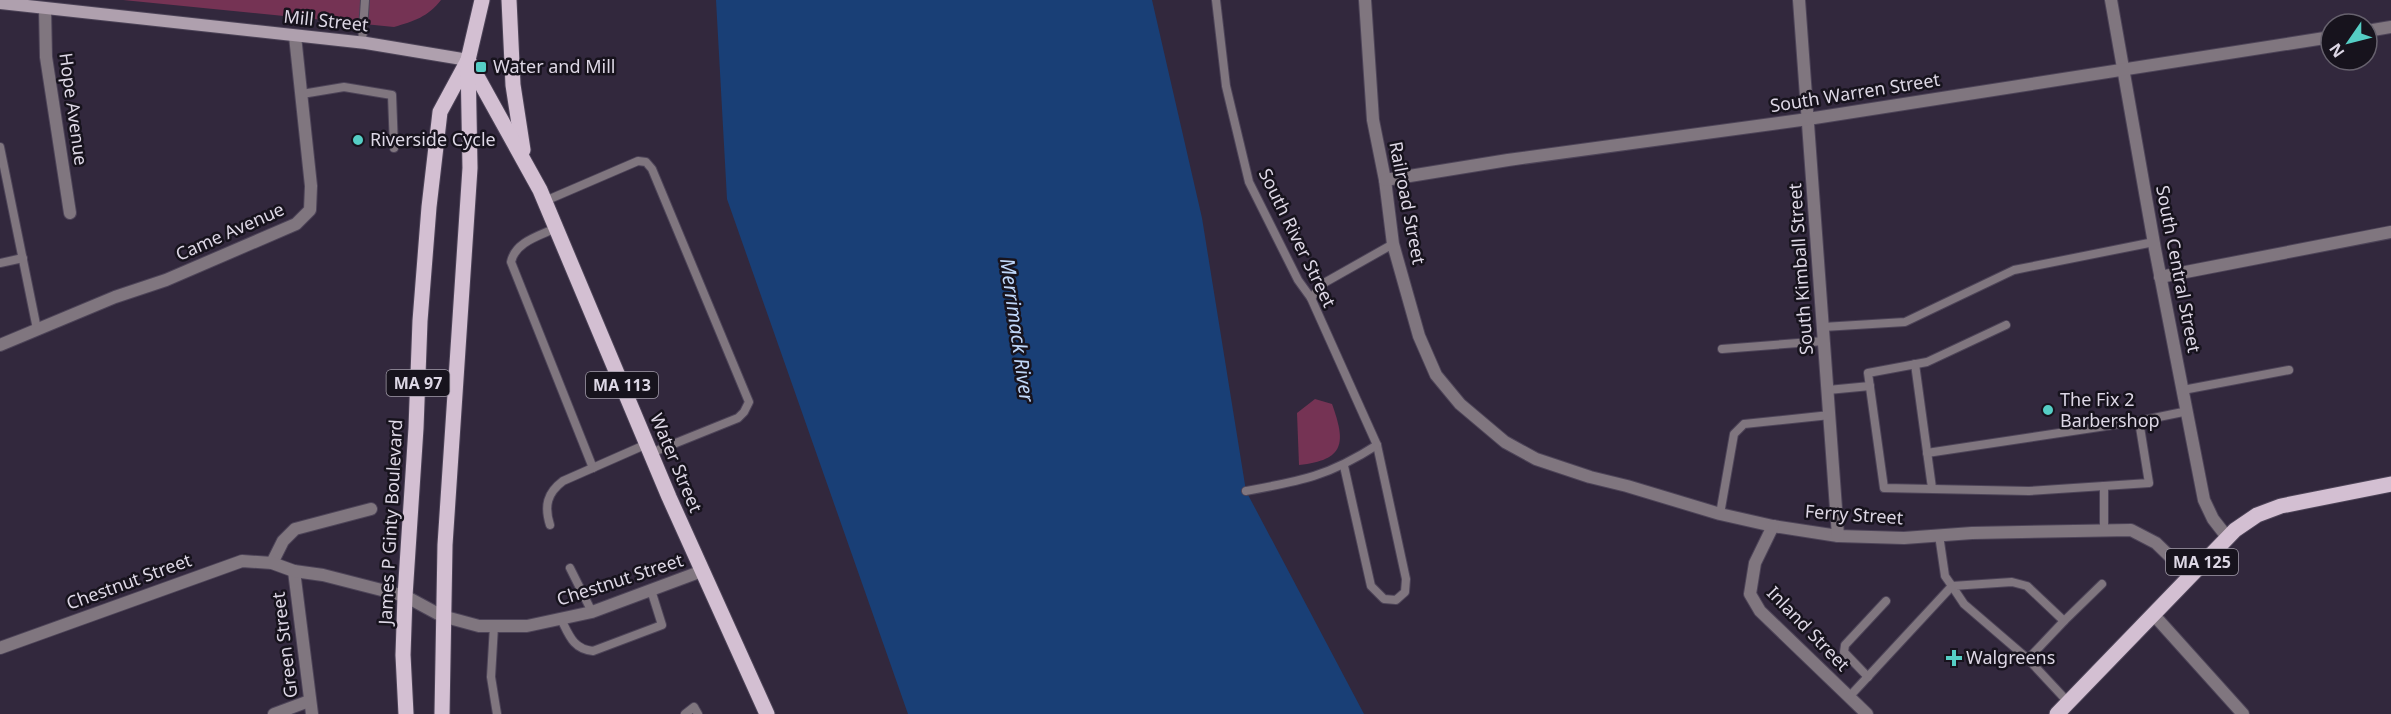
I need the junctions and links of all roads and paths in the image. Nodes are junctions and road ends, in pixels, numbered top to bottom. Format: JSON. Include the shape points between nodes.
{"nodes":[{"id":1,"x":365,"y":0,"type":"edge"},
{"id":2,"x":482,"y":0,"type":"edge"},
{"id":3,"x":509,"y":0,"type":"edge"},
{"id":4,"x":1216,"y":0,"type":"edge"},
{"id":5,"x":1365,"y":0,"type":"edge"},
{"id":6,"x":1799,"y":0,"type":"edge"},
{"id":7,"x":2111,"y":0,"type":"edge"},
{"id":8,"x":2,"y":2,"type":"edge"},
{"id":9,"x":45,"y":9,"type":"junction"},
{"id":10,"x":295,"y":36,"type":"junction"},
{"id":11,"x":2319,"y":39,"type":"edge"},
{"id":12,"x":362,"y":43,"type":"junction"},
{"id":13,"x":468,"y":60,"type":"junction"},
{"id":14,"x":2123,"y":69,"type":"junction"},
{"id":15,"x":302,"y":94,"type":"junction"},
{"id":16,"x":1808,"y":119,"type":"junction"},
{"id":17,"x":0,"y":147,"type":"edge"},
{"id":18,"x":394,"y":148,"type":"dead end"},
{"id":19,"x":524,"y":159,"type":"junction"},
{"id":20,"x":1384,"y":180,"type":"junction"},
{"id":21,"x":545,"y":201,"type":"junction"},
{"id":22,"x":70,"y":213,"type":"dead end"},
{"id":23,"x":556,"y":228,"type":"junction"},
{"id":24,"x":2391,"y":232,"type":"edge"},
{"id":25,"x":2154,"y":242,"type":"junction"},
{"id":26,"x":1393,"y":244,"type":"junction"},
{"id":27,"x":23,"y":258,"type":"junction"},
{"id":28,"x":0,"y":263,"type":"edge"},
{"id":29,"x":2160,"y":277,"type":"junction"},
{"id":30,"x":1311,"y":298,"type":"junction"},
{"id":31,"x":2006,"y":326,"type":"dead end"},
{"id":32,"x":1823,"y":327,"type":"junction"},
{"id":33,"x":37,"y":329,"type":"junction"},
{"id":34,"x":1824,"y":341,"type":"junction"},
{"id":35,"x":0,"y":345,"type":"edge"},
{"id":36,"x":1722,"y":349,"type":"dead end"},
{"id":37,"x":1915,"y":364,"type":"junction"},
{"id":38,"x":2289,"y":370,"type":"dead end"},
{"id":39,"x":1869,"y":386,"type":"junction"},
{"id":40,"x":1828,"y":390,"type":"junction"},
{"id":41,"x":2183,"y":390,"type":"junction"},
{"id":42,"x":2188,"y":411,"type":"junction"},
{"id":43,"x":1830,"y":415,"type":"junction"},
{"id":44,"x":2139,"y":421,"type":"junction"},
{"id":45,"x":1377,"y":445,"type":"junction"},
{"id":46,"x":1512,"y":447,"type":"joint"},
{"id":47,"x":649,"y":448,"type":"junction"},
{"id":48,"x":1927,"y":453,"type":"junction"},
{"id":49,"x":1344,"y":466,"type":"junction"},
{"id":50,"x":593,"y":468,"type":"junction"},
{"id":51,"x":2391,"y":484,"type":"edge"},
{"id":52,"x":2104,"y":486,"type":"junction"},
{"id":53,"x":1932,"y":489,"type":"junction"},
{"id":54,"x":1246,"y":490,"type":"dead end"},
{"id":55,"x":370,"y":510,"type":"dead end"},
{"id":56,"x":1720,"y":514,"type":"junction"},
{"id":57,"x":550,"y":525,"type":"dead end"},
{"id":58,"x":1773,"y":526,"type":"junction"},
{"id":59,"x":2104,"y":531,"type":"junction"},
{"id":60,"x":1939,"y":535,"type":"junction"},
{"id":61,"x":1838,"y":536,"type":"junction"},
{"id":62,"x":2227,"y":537,"type":"junction"},
{"id":63,"x":272,"y":563,"type":"junction"},
{"id":64,"x":570,"y":568,"type":"dead end"},
{"id":65,"x":294,"y":571,"type":"junction"},
{"id":66,"x":702,"y":571,"type":"junction"},
{"id":67,"x":2189,"y":575,"type":"junction"},
{"id":68,"x":2102,"y":585,"type":"dead end"},
{"id":69,"x":1952,"y":586,"type":"junction"},
{"id":70,"x":651,"y":590,"type":"junction"},
{"id":71,"x":405,"y":596,"type":"junction"},
{"id":72,"x":1886,"y":601,"type":"dead end"},
{"id":73,"x":592,"y":612,"type":"junction"},
{"id":74,"x":2153,"y":614,"type":"junction"},
{"id":75,"x":442,"y":615,"type":"junction"},
{"id":76,"x":561,"y":619,"type":"junction"},
{"id":77,"x":2064,"y":621,"type":"junction"},
{"id":78,"x":494,"y":626,"type":"junction"},
{"id":79,"x":0,"y":648,"type":"edge"},
{"id":80,"x":2028,"y":659,"type":"junction"},
{"id":81,"x":1868,"y":677,"type":"junction"},
{"id":82,"x":1849,"y":697,"type":"junction"},
{"id":83,"x":309,"y":701,"type":"junction"},
{"id":84,"x":2068,"y":702,"type":"junction"},
{"id":85,"x":274,"y":714,"type":"edge"},
{"id":86,"x":312,"y":714,"type":"edge"},
{"id":87,"x":406,"y":714,"type":"edge"},
{"id":88,"x":442,"y":714,"type":"edge"},
{"id":89,"x":497,"y":714,"type":"edge"},
{"id":90,"x":685,"y":714,"type":"edge"},
{"id":91,"x":698,"y":714,"type":"edge"},
{"id":92,"x":767,"y":714,"type":"edge"},
{"id":93,"x":1867,"y":714,"type":"edge"},
{"id":94,"x":2057,"y":714,"type":"edge"},
{"id":95,"x":2242,"y":714,"type":"edge"}],
"edges":[{"from":1,"to":12,"type":"lane"},
{"from":2,"to":13,"type":"main road","number":"MA 97"},
{"from":3,"to":19,"type":"main road","name":"Water Street","via":[[513,85]]},
{"from":4,"to":30,"type":"lane","name":"South River Street","via":[[1226,86],[1249,182]]},
{"from":5,"to":20,"type":"street","name":"Railroad Street","via":[[1373,120]]},
{"from":6,"to":16,"type":"street","name":"South Kimball Street"},
{"from":7,"to":14,"type":"street","name":"South Central Street"},
{"from":8,"to":9,"type":"main road","name":"Mill Street"},
{"from":9,"to":10,"type":"main road","name":"Mill Street"},
{"from":9,"to":22,"type":"street","name":"Hope Avenue","via":[[46,57]]},
{"from":10,"to":12,"type":"main road","name":"Mill Street"},
{"from":10,"to":15,"type":"street","name":"Came Avenue"},
{"from":11,"to":14,"type":"street","name":"South Warren Street"},
{"from":12,"to":13,"type":"main road","name":"Mill Street"},
{"from":13,"to":19,"type":"main road","name":"Water Street","number":"MA 113"},
{"from":13,"to":71,"type":"main road","name":"James P Ginty Boulevard","number":"MA 97","via":[[440,112],[420,321]]},
{"from":13,"to":75,"type":"main road","number":"MA 97","via":[[470,168]]},
{"from":14,"to":16,"type":"street","name":"South Warren Street"},
{"from":14,"to":25,"type":"street","name":"South Central Street"},
{"from":15,"to":18,"type":"lane","via":[[344,87],[392,95]]},
{"from":15,"to":33,"type":"street","name":"Came Avenue","via":[[310,210],[296,224],[166,280]]},
{"from":16,"to":20,"type":"street","name":"South Warren Street"},
{"from":16,"to":32,"type":"street","name":"South Kimball Street"},
{"from":17,"to":27,"type":"lane"},
{"from":19,"to":21,"type":"main road","name":"Water Street","number":"MA 113"},
{"from":20,"to":26,"type":"street","name":"Railroad Street"},
{"from":21,"to":23,"type":"main road","name":"Water Street","number":"MA 113"},
{"from":21,"to":47,"type":"lane","via":[[638,161],[646,162],[652,169],[749,402],[738,418]]},
{"from":23,"to":47,"type":"main road","name":"Water Street","number":"MA 113"},
{"from":23,"to":50,"type":"lane","via":[[518,248],[511,262]]},
{"from":24,"to":29,"type":"street"},
{"from":25,"to":29,"type":"street","name":"South Central Street"},
{"from":25,"to":32,"type":"lane","via":[[2014,270],[1905,322]]},
{"from":26,"to":30,"type":"lane","via":[[1324,283]]},
{"from":26,"to":46,"type":"street","name":"Railroad Street","via":[[1419,336],[1436,375],[1466,410]]},
{"from":27,"to":28,"type":"lane"},
{"from":27,"to":33,"type":"lane"},
{"from":29,"to":41,"type":"street","name":"South Central Street"},
{"from":30,"to":45,"type":"lane","name":"South River Street"},
{"from":31,"to":37,"type":"lane"},
{"from":32,"to":34,"type":"street","name":"South Kimball Street"},
{"from":33,"to":35,"type":"street","name":"Came Avenue"},
{"from":34,"to":36,"type":"lane"},
{"from":34,"to":40,"type":"street","name":"South Kimball Street"},
{"from":37,"to":39,"type":"lane","via":[[1868,373]]},
{"from":37,"to":48,"type":"lane"},
{"from":38,"to":41,"type":"lane"},
{"from":39,"to":40,"type":"lane"},
{"from":39,"to":53,"type":"lane","via":[[1884,488]]},
{"from":40,"to":43,"type":"street","name":"South Kimball Street"},
{"from":41,"to":42,"type":"street","name":"South Central Street"},
{"from":42,"to":44,"type":"lane"},
{"from":42,"to":62,"type":"street","name":"South Central Street","via":[[2204,500],[2212,519]]},
{"from":43,"to":56,"type":"lane","via":[[1744,424],[1734,434]]},
{"from":43,"to":61,"type":"street","name":"South Kimball Street"},
{"from":44,"to":48,"type":"lane"},
{"from":44,"to":52,"type":"lane","via":[[2149,483]]},
{"from":45,"to":49,"type":"lane"},
{"from":45,"to":49,"type":"lane","name":"South River Street","via":[[1406,579],[1405,592],[1396,600],[1384,599],[1371,586]]},
{"from":46,"to":56,"type":"street","name":"Ferry Street","via":[[1590,477]]},
{"from":47,"to":50,"type":"lane"},
{"from":47,"to":66,"type":"main road","name":"Water Street","number":"MA 113"},
{"from":48,"to":53,"type":"lane"},
{"from":49,"to":54,"type":"lane","via":[[1302,481]]},
{"from":50,"to":57,"type":"lane","via":[[555,487],[546,505]]},
{"from":51,"to":62,"type":"main road","number":"MA 125","via":[[2281,506],[2257,515]]},
{"from":52,"to":53,"type":"lane","via":[[2029,491]]},
{"from":52,"to":59,"type":"lane"},
{"from":55,"to":63,"type":"street","via":[[294,529]]},
{"from":56,"to":58,"type":"street","name":"Ferry Street"},
{"from":58,"to":61,"type":"street","name":"Ferry Street"},
{"from":58,"to":82,"type":"street","name":"Inland Street","via":[[1755,563],[1750,594],[1760,611]]},
{"from":59,"to":60,"type":"street","name":"Ferry Street"},
{"from":59,"to":67,"type":"street","name":"Ferry Street","via":[[2131,530],[2156,543]]},
{"from":60,"to":61,"type":"street","name":"Ferry Street"},
{"from":60,"to":69,"type":"lane","via":[[1944,576]]},
{"from":62,"to":67,"type":"main road","number":"MA 125"},
{"from":63,"to":65,"type":"street","name":"Chestnut Street"},
{"from":63,"to":79,"type":"street","name":"Chestnut Street","via":[[242,561]]},
{"from":64,"to":73,"type":"lane"},
{"from":65,"to":71,"type":"street","name":"Chestnut Street"},
{"from":65,"to":83,"type":"street","name":"Green Street"},
{"from":66,"to":70,"type":"street","name":"Chestnut Street"},
{"from":66,"to":92,"type":"main road","name":"Water Street","number":"MA 113"},
{"from":67,"to":74,"type":"main road","number":"MA 125"},
{"from":68,"to":77,"type":"lane"},
{"from":69,"to":77,"type":"lane","via":[[2012,582],[2027,586]]},
{"from":69,"to":80,"type":"lane","via":[[1964,604]]},
{"from":69,"to":81,"type":"lane"},
{"from":70,"to":73,"type":"street","name":"Chestnut Street"},
{"from":70,"to":76,"type":"lane","via":[[662,624],[593,651],[582,650],[572,642]]},
{"from":71,"to":75,"type":"street","name":"Chestnut Street"},
{"from":71,"to":87,"type":"main road","name":"James P Ginty Boulevard","number":"MA 97"},
{"from":72,"to":81,"type":"lane","via":[[1845,645],[1844,652]]},
{"from":73,"to":76,"type":"street","name":"Chestnut Street"},
{"from":74,"to":84,"type":"main road","number":"MA 125"},
{"from":74,"to":95,"type":"street"},
{"from":75,"to":78,"type":"street","name":"Chestnut Street","via":[[479,626]]},
{"from":75,"to":88,"type":"main road","number":"MA 97"},
{"from":76,"to":78,"type":"street","name":"Chestnut Street","via":[[527,626]]},
{"from":77,"to":80,"type":"lane"},
{"from":78,"to":89,"type":"lane","via":[[491,677]]},
{"from":80,"to":84,"type":"lane"},
{"from":81,"to":82,"type":"lane"},
{"from":82,"to":93,"type":"street","name":"Inland Street"},
{"from":83,"to":85,"type":"street"},
{"from":83,"to":86,"type":"street","name":"Green Street"},
{"from":84,"to":94,"type":"main road","number":"MA 125"},
{"from":90,"to":91,"type":"lane","via":[[694,707]]}]}
